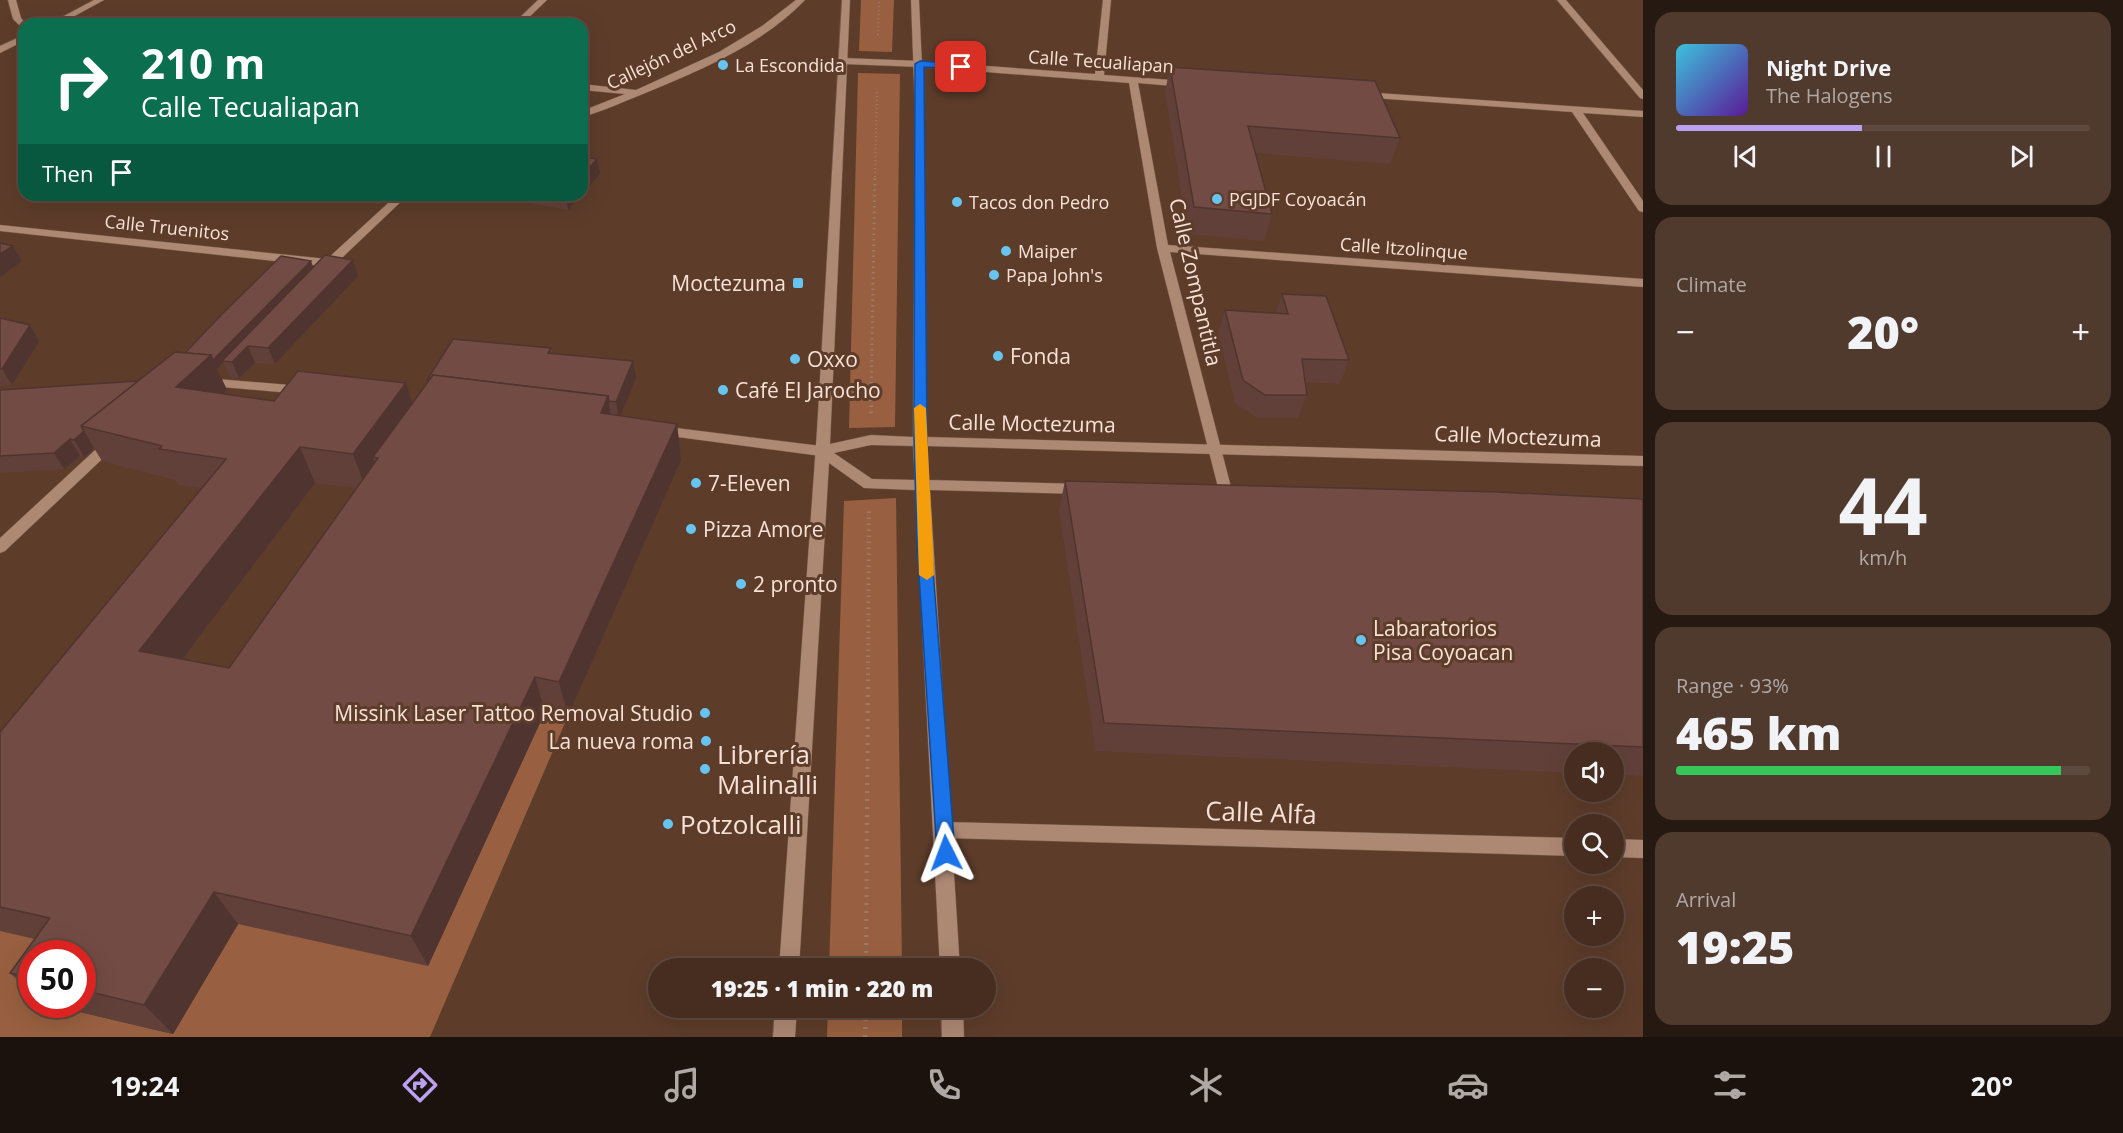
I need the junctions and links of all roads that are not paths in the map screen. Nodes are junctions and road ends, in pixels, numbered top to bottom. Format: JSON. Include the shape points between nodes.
{"nodes":[{"id":1,"x":12,"y":0,"type":"edge"},
{"id":2,"x":100,"y":0,"type":"edge"},
{"id":3,"x":543,"y":0,"type":"edge"},
{"id":4,"x":801,"y":0,"type":"edge"},
{"id":5,"x":846,"y":0,"type":"edge"},
{"id":6,"x":915,"y":0,"type":"edge"},
{"id":7,"x":1107,"y":0,"type":"edge"},
{"id":8,"x":1562,"y":0,"type":"edge"},
{"id":9,"x":65,"y":18,"type":"edge"},
{"id":10,"x":524,"y":18,"type":"edge"},
{"id":11,"x":18,"y":21,"type":"edge"},
{"id":12,"x":18,"y":41,"type":"edge"},
{"id":13,"x":0,"y":50,"type":"edge"},
{"id":14,"x":844,"y":61,"type":"junction"},
{"id":15,"x":920,"y":64,"type":"junction"},
{"id":16,"x":1099,"y":78,"type":"junction"},
{"id":17,"x":1133,"y":81,"type":"junction"},
{"id":18,"x":1193,"y":85,"type":"edge"},
{"id":19,"x":588,"y":88,"type":"edge"},
{"id":20,"x":637,"y":93,"type":"junction"},
{"id":21,"x":1348,"y":95,"type":"edge"},
{"id":22,"x":1643,"y":96,"type":"edge"},
{"id":23,"x":1575,"y":109,"type":"junction"},
{"id":24,"x":588,"y":112,"type":"edge"},
{"id":25,"x":1643,"y":114,"type":"edge"},
{"id":26,"x":396,"y":201,"type":"edge"},
{"id":27,"x":1643,"y":209,"type":"edge"},
{"id":28,"x":2,"y":230,"type":"edge"},
{"id":29,"x":1163,"y":248,"type":"junction"},
{"id":30,"x":329,"y":263,"type":"junction"},
{"id":31,"x":313,"y":280,"type":"edge"},
{"id":32,"x":1643,"y":283,"type":"edge"},
{"id":33,"x":188,"y":381,"type":"edge"},
{"id":34,"x":320,"y":392,"type":"edge"},
{"id":35,"x":647,"y":429,"type":"edge"},
{"id":36,"x":127,"y":430,"type":"edge"},
{"id":37,"x":920,"y":441,"type":"junction"},
{"id":38,"x":1215,"y":448,"type":"junction"},
{"id":39,"x":821,"y":451,"type":"junction"},
{"id":40,"x":1643,"y":461,"type":"edge"},
{"id":41,"x":923,"y":486,"type":"junction"},
{"id":42,"x":1097,"y":489,"type":"edge"},
{"id":43,"x":1225,"y":492,"type":"edge"},
{"id":44,"x":0,"y":547,"type":"edge"},
{"id":45,"x":945,"y":830,"type":"junction"},
{"id":46,"x":1564,"y":847,"type":"edge"},
{"id":47,"x":1624,"y":848,"type":"edge"},
{"id":48,"x":1643,"y":849,"type":"edge"},
{"id":49,"x":790,"y":958,"type":"edge"},
{"id":50,"x":950,"y":958,"type":"edge"},
{"id":51,"x":785,"y":1018,"type":"edge"},
{"id":52,"x":952,"y":1018,"type":"edge"},
{"id":53,"x":784,"y":1037,"type":"edge"},
{"id":54,"x":953,"y":1037,"type":"edge"}],
"edges":[{"from":1,"to":11,"type":"street"},
{"from":2,"to":9,"type":"street"},
{"from":3,"to":10,"type":"street"},
{"from":4,"to":20,"type":"street","name":"Callejón del Arco","via":[[764,29]]},
{"from":5,"to":14,"type":"street"},
{"from":6,"to":15,"type":"street"},
{"from":7,"to":16,"type":"street"},
{"from":8,"to":22,"type":"street"},
{"from":12,"to":13,"type":"street"},
{"from":14,"to":15,"type":"street","name":"Calle Tecualiapan"},
{"from":14,"to":39,"type":"street"},
{"from":15,"to":16,"type":"street","name":"Calle Tecualiapan"},
{"from":15,"to":37,"type":"street"},
{"from":16,"to":17,"type":"street","name":"Calle Tecualiapan"},
{"from":17,"to":18,"type":"street","name":"Calle Tecualiapan"},
{"from":17,"to":29,"type":"street","name":"Calle Zompantitla"},
{"from":19,"to":20,"type":"street"},
{"from":20,"to":24,"type":"street","name":"Callejón del Arco"},
{"from":21,"to":23,"type":"street"},
{"from":23,"to":25,"type":"street"},
{"from":23,"to":27,"type":"street"},
{"from":26,"to":30,"type":"street"},
{"from":28,"to":30,"type":"street","name":"Calle Truenitos"},
{"from":29,"to":32,"type":"street","name":"Calle Itzolinque"},
{"from":29,"to":38,"type":"street","name":"Calle Zompantitla"},
{"from":30,"to":31,"type":"street"},
{"from":33,"to":34,"type":"street","via":[[218,378]]},
{"from":35,"to":39,"type":"street"},
{"from":36,"to":44,"type":"street"},
{"from":37,"to":38,"type":"street","name":"Calle Moctezuma"},
{"from":37,"to":39,"type":"street","name":"Calle Moctezuma","via":[[871,440]]},
{"from":37,"to":41,"type":"street"},
{"from":38,"to":40,"type":"street","name":"Calle Moctezuma"},
{"from":38,"to":43,"type":"street","name":"Calle Zompantitla"},
{"from":39,"to":41,"type":"street","via":[[869,484]]},
{"from":39,"to":49,"type":"street"},
{"from":41,"to":42,"type":"street"},
{"from":41,"to":45,"type":"street"},
{"from":45,"to":46,"type":"street","name":"Calle Alfa"},
{"from":45,"to":50,"type":"street"},
{"from":47,"to":48,"type":"street"},
{"from":51,"to":53,"type":"street"},
{"from":52,"to":54,"type":"street"}]}
